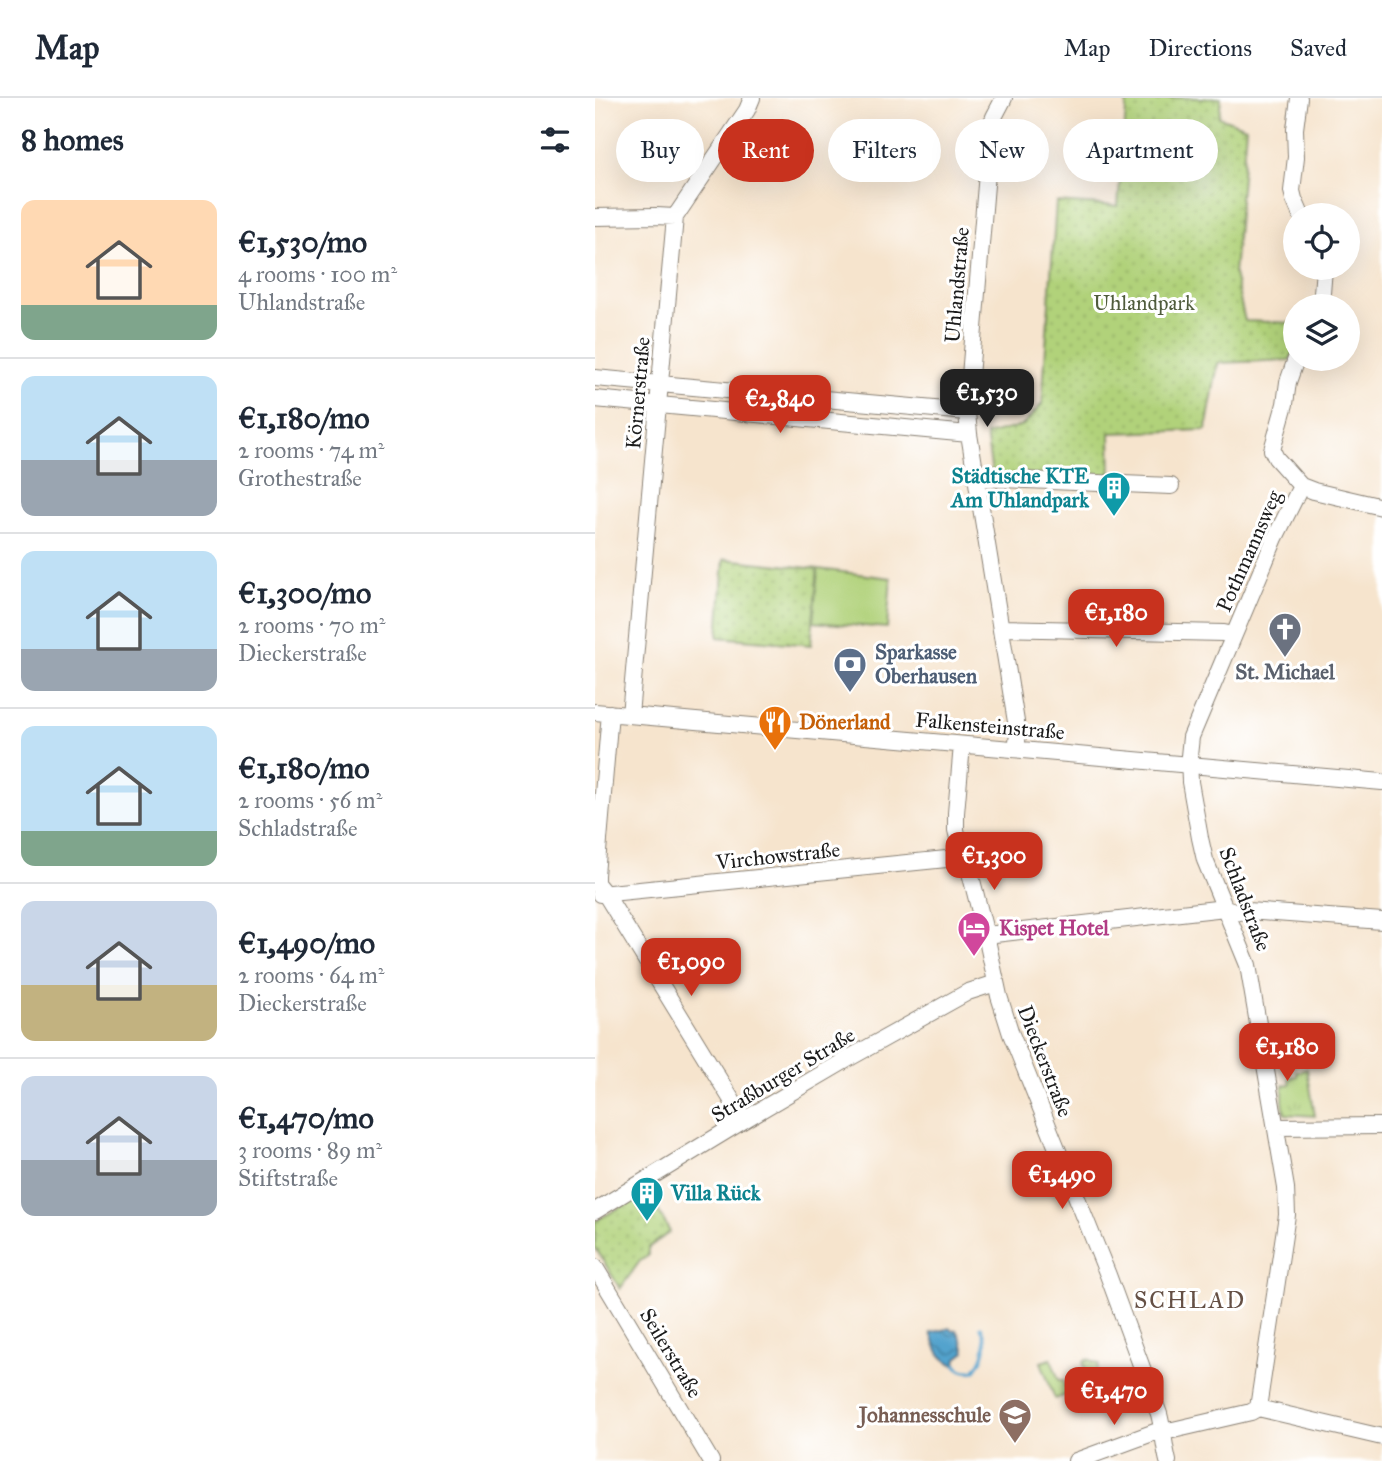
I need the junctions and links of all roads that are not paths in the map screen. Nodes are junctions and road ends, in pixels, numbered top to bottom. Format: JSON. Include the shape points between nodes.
{"nodes":[{"id":1,"x":753,"y":98,"type":"edge"},
{"id":2,"x":1004,"y":98,"type":"edge"},
{"id":3,"x":1299,"y":98,"type":"edge"},
{"id":4,"x":1296,"y":203,"type":"edge"},
{"id":5,"x":595,"y":217,"type":"edge"},
{"id":6,"x":675,"y":217,"type":"junction"},
{"id":7,"x":1291,"y":371,"type":"edge"},
{"id":8,"x":595,"y":378,"type":"edge"},
{"id":9,"x":661,"y":384,"type":"junction"},
{"id":10,"x":595,"y":399,"type":"edge"},
{"id":11,"x":658,"y":405,"type":"junction"},
{"id":12,"x":967,"y":412,"type":"junction"},
{"id":13,"x":969,"y":434,"type":"junction"},
{"id":14,"x":976,"y":478,"type":"junction"},
{"id":15,"x":1171,"y":486,"type":"dead end"},
{"id":16,"x":1301,"y":486,"type":"junction"},
{"id":17,"x":1382,"y":507,"type":"edge"},
{"id":18,"x":1001,"y":628,"type":"junction"},
{"id":19,"x":1234,"y":635,"type":"junction"},
{"id":20,"x":602,"y":713,"type":"edge"},
{"id":21,"x":630,"y":715,"type":"junction"},
{"id":22,"x":962,"y":745,"type":"junction"},
{"id":23,"x":1016,"y":749,"type":"junction"},
{"id":24,"x":1189,"y":765,"type":"junction"},
{"id":25,"x":1382,"y":782,"type":"edge"},
{"id":26,"x":966,"y":857,"type":"junction"},
{"id":27,"x":601,"y":895,"type":"edge"},
{"id":28,"x":1225,"y":908,"type":"junction"},
{"id":29,"x":1382,"y":921,"type":"edge"},
{"id":30,"x":986,"y":935,"type":"junction"},
{"id":31,"x":996,"y":983,"type":"junction"},
{"id":32,"x":744,"y":1121,"type":"junction"},
{"id":33,"x":1382,"y":1126,"type":"edge"},
{"id":34,"x":1276,"y":1127,"type":"junction"},
{"id":35,"x":595,"y":1211,"type":"edge"},
{"id":36,"x":595,"y":1267,"type":"edge"},
{"id":37,"x":1258,"y":1408,"type":"junction"},
{"id":38,"x":1163,"y":1430,"type":"junction"},
{"id":39,"x":1382,"y":1437,"type":"edge"},
{"id":40,"x":711,"y":1461,"type":"edge"},
{"id":41,"x":1076,"y":1461,"type":"edge"},
{"id":42,"x":1168,"y":1461,"type":"edge"}],
"edges":[{"from":1,"to":6,"type":"street","name":"Körnerstraße"},
{"from":2,"to":12,"type":"street","name":"Uhlandstraße","via":[[991,125]]},
{"from":3,"to":4,"type":"street","via":[[1292,191]]},
{"from":5,"to":6,"type":"street"},
{"from":6,"to":9,"type":"street","name":"Körnerstraße"},
{"from":7,"to":16,"type":"street","name":"Pothmannsweg","via":[[1272,450]]},
{"from":8,"to":9,"type":"street"},
{"from":9,"to":11,"type":"street","name":"Körnerstraße"},
{"from":9,"to":12,"type":"street"},
{"from":10,"to":11,"type":"street"},
{"from":11,"to":13,"type":"street"},
{"from":11,"to":21,"type":"street","name":"Körnerstraße"},
{"from":12,"to":13,"type":"street","name":"Uhlandstraße"},
{"from":13,"to":14,"type":"street","name":"Uhlandstraße"},
{"from":14,"to":15,"type":"street"},
{"from":14,"to":18,"type":"street","name":"Uhlandstraße"},
{"from":16,"to":17,"type":"street"},
{"from":16,"to":19,"type":"street","name":"Pothmannsweg"},
{"from":18,"to":19,"type":"street"},
{"from":18,"to":23,"type":"street","name":"Uhlandstraße","via":[[1018,734]]},
{"from":19,"to":24,"type":"street","name":"Pothmannsweg","via":[[1191,737]]},
{"from":20,"to":21,"type":"street","name":"Falkensteinstraße"},
{"from":20,"to":27,"type":"street","via":[[596,875]]},
{"from":21,"to":22,"type":"street","name":"Falkensteinstraße"},
{"from":22,"to":23,"type":"street","name":"Falkensteinstraße"},
{"from":22,"to":26,"type":"street","name":"Dieckerstraße","via":[[956,823]]},
{"from":23,"to":24,"type":"street","name":"Falkensteinstraße"},
{"from":24,"to":25,"type":"street","name":"Falkensteinstraße"},
{"from":24,"to":28,"type":"street","name":"Schladstraße","via":[[1203,852]]},
{"from":26,"to":27,"type":"street","name":"Virchowstraße"},
{"from":26,"to":30,"type":"street","name":"Dieckerstraße"},
{"from":27,"to":32,"type":"street"},
{"from":28,"to":29,"type":"street"},
{"from":28,"to":30,"type":"street"},
{"from":28,"to":34,"type":"street","name":"Schladstraße","via":[[1248,965]]},
{"from":30,"to":31,"type":"street","name":"Dieckerstraße"},
{"from":31,"to":32,"type":"street","name":"Straßburger Straße","via":[[968,992]]},
{"from":31,"to":38,"type":"street","name":"Dieckerstraße","via":[[1011,1034],[1120,1306]]},
{"from":32,"to":35,"type":"street","name":"Straßburger Straße"},
{"from":33,"to":34,"type":"street"},
{"from":34,"to":37,"type":"street","name":"Schladstraße","via":[[1287,1207]]},
{"from":36,"to":40,"type":"street","name":"Seilerstraße"},
{"from":37,"to":38,"type":"street"},
{"from":37,"to":39,"type":"street"},
{"from":38,"to":41,"type":"street"},
{"from":38,"to":42,"type":"street","name":"Dieckerstraße"}]}
